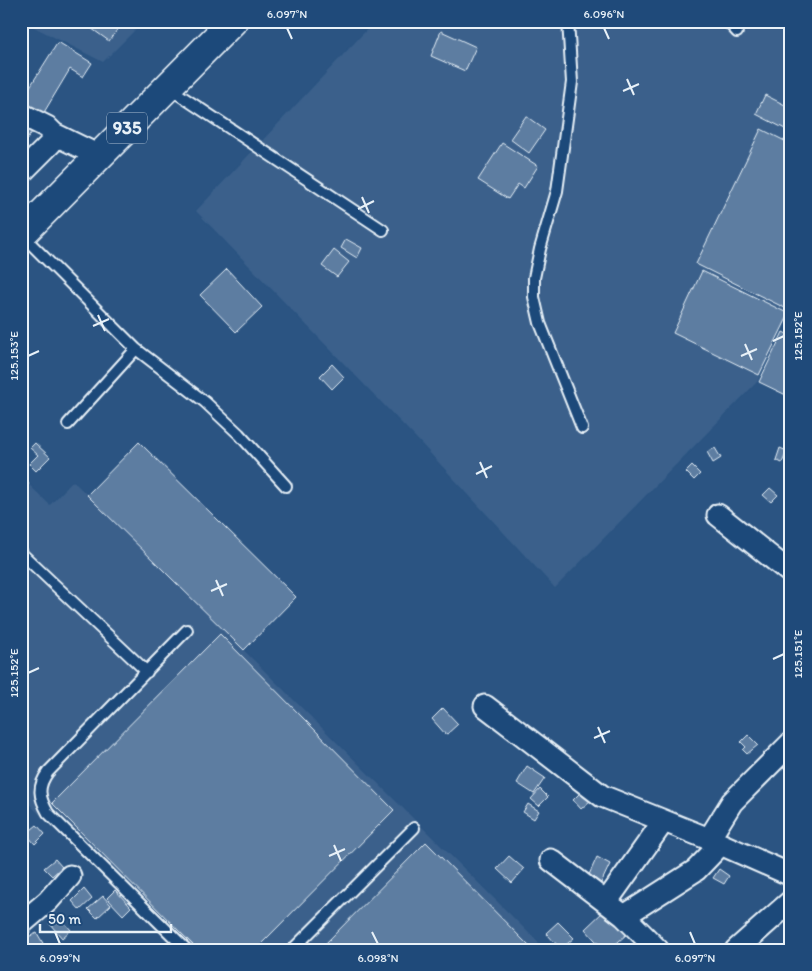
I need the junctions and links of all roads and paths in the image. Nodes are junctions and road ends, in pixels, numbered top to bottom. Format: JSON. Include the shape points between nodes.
{"nodes":[{"id":1,"x":233,"y":21,"type":"edge"},
{"id":2,"x":568,"y":21,"type":"edge"},
{"id":3,"x":727,"y":21,"type":"edge"},
{"id":4,"x":737,"y":32,"type":"dead end"},
{"id":5,"x":168,"y":87,"type":"junction"},
{"id":6,"x":21,"y":114,"type":"edge"},
{"id":7,"x":54,"y":134,"type":"junction"},
{"id":8,"x":99,"y":156,"type":"junction"},
{"id":9,"x":21,"y":172,"type":"edge"},
{"id":10,"x":383,"y":230,"type":"dead end"},
{"id":11,"x":21,"y":235,"type":"edge"},
{"id":12,"x":136,"y":349,"type":"junction"},
{"id":13,"x":68,"y":424,"type":"dead end"},
{"id":14,"x":582,"y":428,"type":"dead end"},
{"id":15,"x":286,"y":486,"type":"dead end"},
{"id":16,"x":718,"y":515,"type":"dead end"},
{"id":17,"x":21,"y":553,"type":"edge"},
{"id":18,"x":791,"y":573,"type":"edge"},
{"id":19,"x":187,"y":630,"type":"dead end"},
{"id":20,"x":148,"y":672,"type":"junction"},
{"id":21,"x":484,"y":706,"type":"dead end"},
{"id":22,"x":791,"y":743,"type":"edge"},
{"id":23,"x":663,"y":822,"type":"junction"},
{"id":24,"x":414,"y":828,"type":"dead end"},
{"id":25,"x":714,"y":842,"type":"junction"},
{"id":26,"x":551,"y":860,"type":"dead end"},
{"id":27,"x":791,"y":875,"type":"edge"},
{"id":28,"x":70,"y":876,"type":"dead end"},
{"id":29,"x":607,"y":901,"type":"junction"},
{"id":30,"x":791,"y":901,"type":"edge"},
{"id":31,"x":624,"y":916,"type":"junction"},
{"id":32,"x":21,"y":924,"type":"edge"},
{"id":33,"x":187,"y":950,"type":"edge"},
{"id":34,"x":292,"y":950,"type":"edge"},
{"id":35,"x":658,"y":950,"type":"edge"},
{"id":36,"x":736,"y":950,"type":"edge"}],
"edges":[{"from":1,"to":5,"type":"main road","number":"935"},
{"from":2,"to":14,"type":"lane","via":[[572,82],[557,191],[540,249],[534,297],[540,323]]},
{"from":3,"to":4,"type":"lane"},
{"from":5,"to":8,"type":"main road","number":"935"},
{"from":5,"to":10,"type":"lane"},
{"from":6,"to":7,"type":"street"},
{"from":7,"to":8,"type":"street"},
{"from":7,"to":9,"type":"street","via":[[51,143]]},
{"from":8,"to":11,"type":"main road","number":"935"},
{"from":11,"to":12,"type":"lane"},
{"from":12,"to":13,"type":"lane"},
{"from":12,"to":15,"type":"lane","via":[[205,402]]},
{"from":16,"to":18,"type":"street"},
{"from":17,"to":20,"type":"lane"},
{"from":19,"to":20,"type":"lane"},
{"from":20,"to":33,"type":"lane","via":[[48,772],[41,782],[41,800],[48,813]]},
{"from":21,"to":23,"type":"street","via":[[602,796]]},
{"from":22,"to":25,"type":"street","via":[[732,802]]},
{"from":23,"to":25,"type":"street"},
{"from":23,"to":29,"type":"street"},
{"from":24,"to":34,"type":"lane"},
{"from":25,"to":27,"type":"street"},
{"from":25,"to":31,"type":"street","via":[[696,870]]},
{"from":26,"to":29,"type":"street"},
{"from":28,"to":32,"type":"street"},
{"from":29,"to":31,"type":"street"},
{"from":30,"to":36,"type":"street"},
{"from":31,"to":35,"type":"street"}]}
